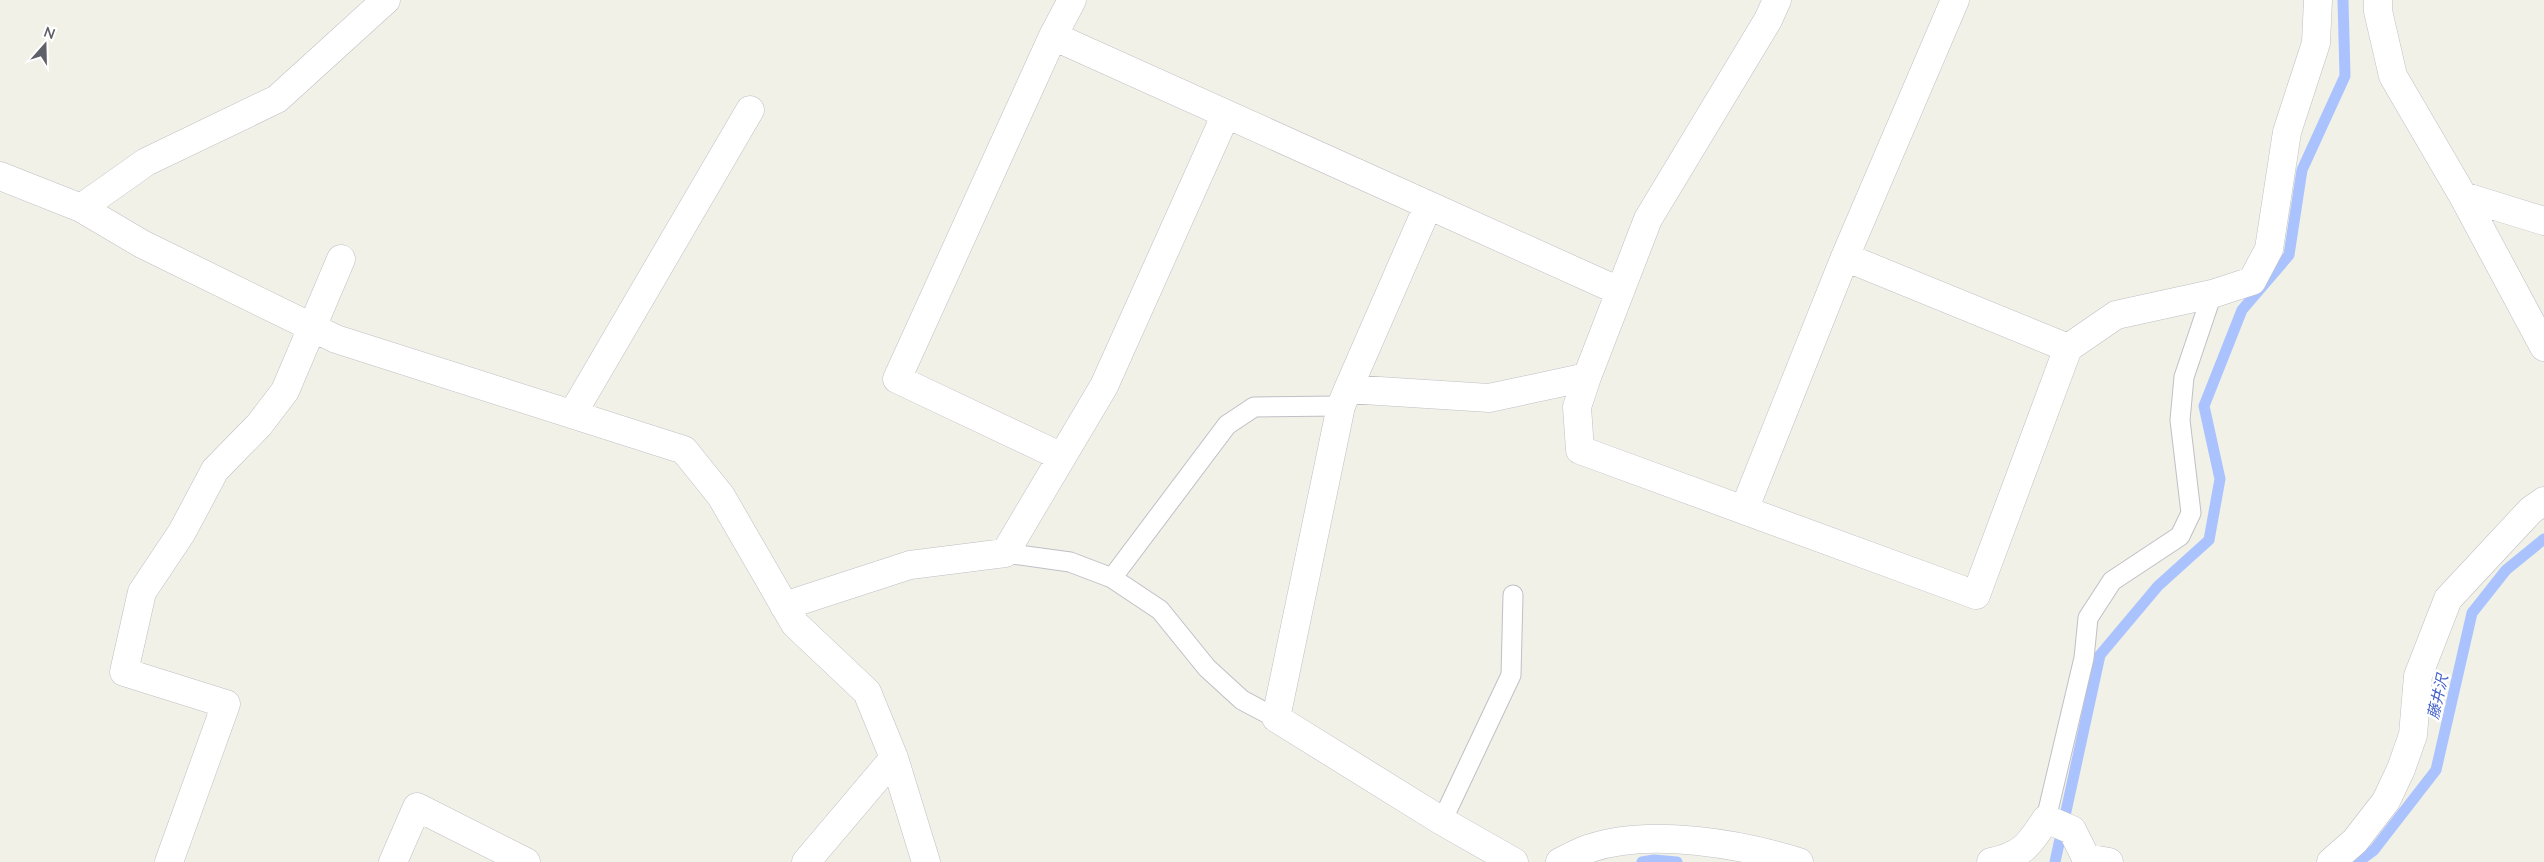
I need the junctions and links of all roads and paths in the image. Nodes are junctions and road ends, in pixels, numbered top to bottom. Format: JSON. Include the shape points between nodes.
{"nodes":[{"id":1,"x":386,"y":0,"type":"edge"},
{"id":2,"x":1072,"y":0,"type":"edge"},
{"id":3,"x":1777,"y":0,"type":"edge"},
{"id":4,"x":1955,"y":0,"type":"edge"},
{"id":5,"x":2318,"y":0,"type":"edge"},
{"id":6,"x":2378,"y":0,"type":"edge"},
{"id":7,"x":1053,"y":36,"type":"junction"},
{"id":8,"x":750,"y":110,"type":"dead end"},
{"id":9,"x":1226,"y":114,"type":"junction"},
{"id":10,"x":0,"y":176,"type":"edge"},
{"id":11,"x":2463,"y":196,"type":"junction"},
{"id":12,"x":1428,"y":206,"type":"junction"},
{"id":13,"x":81,"y":208,"type":"junction"},
{"id":14,"x":2544,"y":221,"type":"edge"},
{"id":15,"x":1845,"y":257,"type":"junction"},
{"id":16,"x":341,"y":259,"type":"dead end"},
{"id":17,"x":1619,"y":292,"type":"junction"},
{"id":18,"x":2212,"y":294,"type":"junction"},
{"id":19,"x":313,"y":329,"type":"junction"},
{"id":20,"x":2544,"y":347,"type":"edge"},
{"id":21,"x":2068,"y":348,"type":"junction"},
{"id":22,"x":1587,"y":377,"type":"junction"},
{"id":23,"x":1345,"y":397,"type":"junction"},
{"id":24,"x":574,"y":413,"type":"junction"},
{"id":25,"x":1062,"y":458,"type":"junction"},
{"id":26,"x":2544,"y":501,"type":"edge"},
{"id":27,"x":1744,"y":510,"type":"junction"},
{"id":28,"x":1005,"y":554,"type":"junction"},
{"id":29,"x":1112,"y":578,"type":"junction"},
{"id":30,"x":1513,"y":595,"type":"dead end"},
{"id":31,"x":784,"y":606,"type":"junction"},
{"id":32,"x":1276,"y":718,"type":"junction"},
{"id":33,"x":894,"y":758,"type":"junction"},
{"id":34,"x":2046,"y":819,"type":"junction"},
{"id":35,"x":1442,"y":821,"type":"junction"},
{"id":36,"x":169,"y":862,"type":"edge"},
{"id":37,"x":393,"y":862,"type":"edge"},
{"id":38,"x":526,"y":862,"type":"edge"},
{"id":39,"x":806,"y":862,"type":"edge"},
{"id":40,"x":926,"y":862,"type":"edge"},
{"id":41,"x":1514,"y":862,"type":"edge"},
{"id":42,"x":1560,"y":862,"type":"edge"},
{"id":43,"x":1799,"y":862,"type":"edge"},
{"id":44,"x":1991,"y":862,"type":"edge"},
{"id":45,"x":2109,"y":862,"type":"edge"},
{"id":46,"x":2331,"y":862,"type":"edge"}],
"edges":[{"from":1,"to":13,"type":"street","via":[[277,99],[146,162]]},
{"from":2,"to":7,"type":"street"},
{"from":3,"to":17,"type":"street","via":[[1648,219]]},
{"from":4,"to":15,"type":"street"},
{"from":5,"to":18,"type":"street","via":[[2316,43],[2287,132],[2269,249],[2252,281]]},
{"from":6,"to":11,"type":"street","via":[[2392,76]]},
{"from":7,"to":9,"type":"street"},
{"from":7,"to":25,"type":"street","via":[[897,379]]},
{"from":8,"to":24,"type":"street"},
{"from":9,"to":12,"type":"street"},
{"from":9,"to":25,"type":"street","via":[[1104,386]]},
{"from":10,"to":13,"type":"street"},
{"from":11,"to":14,"type":"street"},
{"from":11,"to":20,"type":"street"},
{"from":12,"to":17,"type":"street"},
{"from":12,"to":23,"type":"street"},
{"from":13,"to":19,"type":"street","via":[[142,244]]},
{"from":15,"to":21,"type":"street"},
{"from":15,"to":27,"type":"street"},
{"from":16,"to":19,"type":"street"},
{"from":17,"to":22,"type":"street"},
{"from":18,"to":21,"type":"street","via":[[2116,315]]},
{"from":18,"to":34,"type":"lane","via":[[2183,385],[2180,420],[2191,513],[2180,536],[2112,581],[2088,618],[2084,658]]},
{"from":19,"to":24,"type":"street"},
{"from":19,"to":36,"type":"street","via":[[285,392],[259,425],[215,470],[182,532],[142,592],[124,672],[226,704]]},
{"from":21,"to":27,"type":"street","via":[[1976,595]]},
{"from":22,"to":23,"type":"street","via":[[1489,398]]},
{"from":22,"to":27,"type":"street","via":[[1577,408],[1580,450]]},
{"from":23,"to":29,"type":"lane","via":[[1254,407],[1227,425]]},
{"from":23,"to":32,"type":"street"},
{"from":24,"to":31,"type":"street","via":[[684,450],[721,496]]},
{"from":25,"to":28,"type":"street"},
{"from":26,"to":46,"type":"street","via":[[2531,510],[2448,599],[2418,676],[2413,735],[2401,769],[2386,801],[2355,841]]},
{"from":28,"to":29,"type":"lane","via":[[1070,562]]},
{"from":28,"to":31,"type":"street","via":[[910,566]]},
{"from":29,"to":32,"type":"lane","via":[[1160,610],[1207,668],[1242,700]]},
{"from":30,"to":35,"type":"lane","via":[[1510,675]]},
{"from":31,"to":33,"type":"street","via":[[795,624],[868,692]]},
{"from":32,"to":35,"type":"street"},
{"from":33,"to":39,"type":"street"},
{"from":33,"to":40,"type":"street"},
{"from":34,"to":44,"type":"street","via":[[2030,844],[2009,859]]},
{"from":34,"to":45,"type":"street","via":[[2072,830],[2086,858]]},
{"from":35,"to":41,"type":"street"},
{"from":37,"to":38,"type":"street","via":[[417,808]]},
{"from":42,"to":43,"type":"street","via":[[1592,847],[1638,840],[1682,839],[1760,850]]}]}
